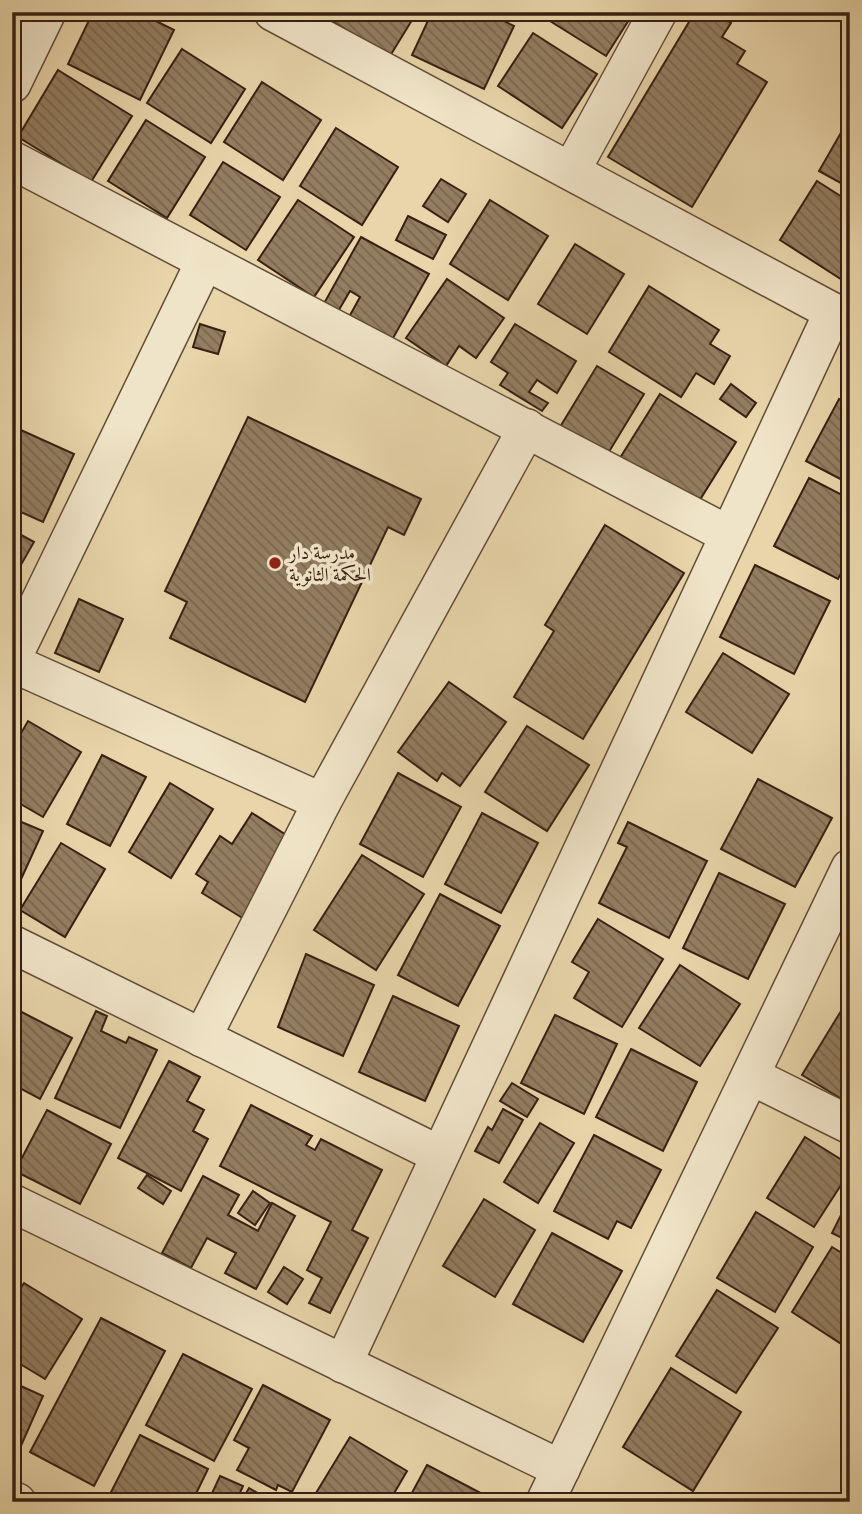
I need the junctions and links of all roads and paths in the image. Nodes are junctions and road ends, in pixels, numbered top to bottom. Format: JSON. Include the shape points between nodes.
{"nodes":[{"id":1,"x":47,"y":12,"type":"edge"},
{"id":2,"x":273,"y":12,"type":"edge"},
{"id":3,"x":658,"y":12,"type":"edge"},
{"id":4,"x":12,"y":84,"type":"edge"},
{"id":5,"x":12,"y":160,"type":"edge"},
{"id":6,"x":570,"y":172,"type":"junction"},
{"id":7,"x":205,"y":261,"type":"junction"},
{"id":8,"x":842,"y":317,"type":"edge"},
{"id":9,"x":527,"y":428,"type":"junction"},
{"id":10,"x":729,"y":535,"type":"junction"},
{"id":11,"x":12,"y":661,"type":"edge"},
{"id":12,"x":323,"y":803,"type":"junction"},
{"id":13,"x":850,"y":867,"type":"edge"},
{"id":14,"x":12,"y":944,"type":"edge"},
{"id":15,"x":202,"y":1038,"type":"junction"},
{"id":16,"x":751,"y":1076,"type":"junction"},
{"id":17,"x":850,"y":1125,"type":"edge"},
{"id":18,"x":440,"y":1156,"type":"junction"},
{"id":19,"x":12,"y":1203,"type":"edge"},
{"id":20,"x":343,"y":1364,"type":"junction"},
{"id":21,"x":561,"y":1469,"type":"junction"},
{"id":22,"x":545,"y":1502,"type":"edge"}],
"edges":[{"from":1,"to":4,"type":"street"},
{"from":2,"to":6,"type":"street"},
{"from":3,"to":6,"type":"street"},
{"from":5,"to":7,"type":"street"},
{"from":6,"to":8,"type":"street"},
{"from":7,"to":9,"type":"street"},
{"from":7,"to":11,"type":"street"},
{"from":8,"to":10,"type":"street"},
{"from":9,"to":10,"type":"street"},
{"from":9,"to":12,"type":"street"},
{"from":10,"to":18,"type":"street"},
{"from":11,"to":12,"type":"street"},
{"from":12,"to":15,"type":"street"},
{"from":13,"to":16,"type":"street"},
{"from":14,"to":15,"type":"street"},
{"from":15,"to":18,"type":"street"},
{"from":16,"to":17,"type":"street"},
{"from":16,"to":21,"type":"street"},
{"from":18,"to":20,"type":"street"},
{"from":19,"to":20,"type":"street"},
{"from":20,"to":21,"type":"street"},
{"from":21,"to":22,"type":"street"}]}
